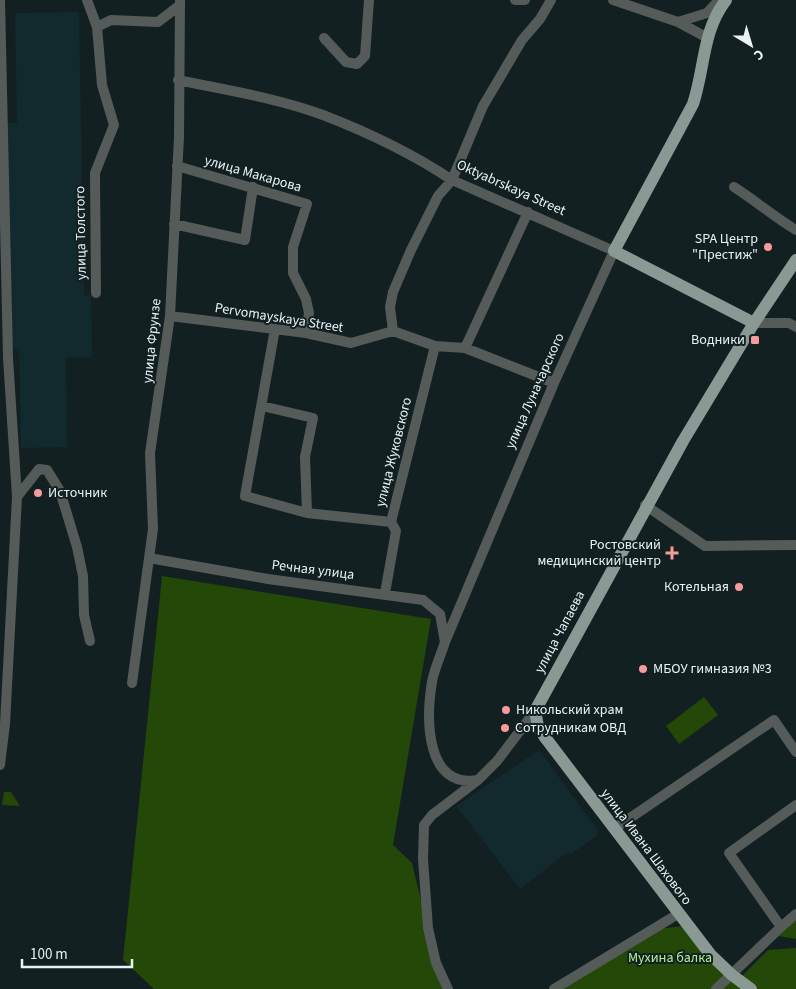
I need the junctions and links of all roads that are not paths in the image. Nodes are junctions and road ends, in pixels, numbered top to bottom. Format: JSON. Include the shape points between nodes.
{"nodes":[{"id":1,"x":0,"y":0,"type":"edge"},
{"id":2,"x":87,"y":0,"type":"edge"},
{"id":3,"x":369,"y":0,"type":"edge"},
{"id":4,"x":514,"y":0,"type":"edge"},
{"id":5,"x":524,"y":0,"type":"edge"},
{"id":6,"x":551,"y":0,"type":"edge"},
{"id":7,"x":613,"y":0,"type":"edge"},
{"id":8,"x":719,"y":0,"type":"edge"},
{"id":9,"x":726,"y":0,"type":"edge"},
{"id":10,"x":180,"y":2,"type":"edge"},
{"id":11,"x":678,"y":22,"type":"junction"},
{"id":12,"x":97,"y":27,"type":"junction"},
{"id":13,"x":706,"y":37,"type":"junction"},
{"id":14,"x":324,"y":38,"type":"dead end"},
{"id":15,"x":178,"y":80,"type":"junction"},
{"id":16,"x":177,"y":166,"type":"junction"},
{"id":17,"x":452,"y":180,"type":"junction"},
{"id":18,"x":253,"y":187,"type":"junction"},
{"id":19,"x":734,"y":187,"type":"dead end"},
{"id":20,"x":528,"y":212,"type":"junction"},
{"id":21,"x":174,"y":224,"type":"junction"},
{"id":22,"x":796,"y":230,"type":"edge"},
{"id":23,"x":614,"y":251,"type":"junction"},
{"id":24,"x":796,"y":260,"type":"edge"},
{"id":25,"x":96,"y":293,"type":"dead end"},
{"id":26,"x":170,"y":316,"type":"junction"},
{"id":27,"x":754,"y":323,"type":"junction"},
{"id":28,"x":796,"y":327,"type":"edge"},
{"id":29,"x":275,"y":328,"type":"junction"},
{"id":30,"x":393,"y":331,"type":"junction"},
{"id":31,"x":306,"y":333,"type":"junction"},
{"id":32,"x":435,"y":346,"type":"junction"},
{"id":33,"x":465,"y":348,"type":"junction"},
{"id":34,"x":554,"y":383,"type":"junction"},
{"id":35,"x":262,"y":406,"type":"junction"},
{"id":36,"x":17,"y":497,"type":"junction"},
{"id":37,"x":645,"y":505,"type":"junction"},
{"id":38,"x":307,"y":513,"type":"junction"},
{"id":39,"x":391,"y":522,"type":"junction"},
{"id":40,"x":796,"y":545,"type":"edge"},
{"id":41,"x":149,"y":558,"type":"junction"},
{"id":42,"x":385,"y":593,"type":"junction"},
{"id":43,"x":90,"y":642,"type":"dead end"},
{"id":44,"x":445,"y":642,"type":"junction"},
{"id":45,"x":132,"y":683,"type":"dead end"},
{"id":46,"x":534,"y":710,"type":"junction"},
{"id":47,"x":796,"y":752,"type":"edge"},
{"id":48,"x":0,"y":765,"type":"edge"},
{"id":49,"x":478,"y":780,"type":"junction"},
{"id":50,"x":796,"y":805,"type":"edge"},
{"id":51,"x":614,"y":829,"type":"junction"},
{"id":52,"x":678,"y":914,"type":"junction"},
{"id":53,"x":796,"y":914,"type":"edge"},
{"id":54,"x":782,"y":927,"type":"junction"},
{"id":55,"x":732,"y":975,"type":"junction"},
{"id":56,"x":448,"y":989,"type":"edge"},
{"id":57,"x":554,"y":989,"type":"edge"},
{"id":58,"x":716,"y":989,"type":"edge"},
{"id":59,"x":751,"y":989,"type":"edge"}],
"edges":[{"from":1,"to":36,"type":"street","via":[[8,358]]},
{"from":2,"to":12,"type":"street","name":"улица Толстого"},
{"from":3,"to":14,"type":"street","via":[[365,56],[357,64],[346,62]]},
{"from":4,"to":5,"type":"street"},
{"from":6,"to":17,"type":"street","via":[[522,40],[483,106]]},
{"from":7,"to":11,"type":"street"},
{"from":8,"to":11,"type":"street","via":[[707,13]]},
{"from":9,"to":13,"type":"main road","name":"улица Луначарского"},
{"from":10,"to":12,"type":"street","via":[[158,22],[111,20]]},
{"from":10,"to":15,"type":"street","name":"улица Фрунзе"},
{"from":11,"to":13,"type":"street"},
{"from":12,"to":25,"type":"street","name":"улица Толстого","via":[[102,85],[114,125],[94,173]]},
{"from":13,"to":23,"type":"main road","name":"улица Луначарского","via":[[701,81],[693,104]]},
{"from":15,"to":16,"type":"street","name":"улица Фрунзе"},
{"from":15,"to":17,"type":"street","name":"Oktyabrskaya Street","via":[[251,95],[322,115],[434,168]]},
{"from":16,"to":18,"type":"street","name":"улица Макарова"},
{"from":16,"to":21,"type":"street","name":"улица Фрунзе"},
{"from":17,"to":20,"type":"street","name":"Oktyabrskaya Street"},
{"from":17,"to":30,"type":"street","via":[[438,196],[410,250],[390,307]]},
{"from":18,"to":21,"type":"street","via":[[245,240]]},
{"from":18,"to":31,"type":"street","name":"улица Макарова","via":[[307,204],[293,247],[293,273],[306,298],[309,313]]},
{"from":19,"to":22,"type":"street"},
{"from":20,"to":23,"type":"street","name":"Oktyabrskaya Street"},
{"from":20,"to":33,"type":"street"},
{"from":21,"to":26,"type":"street","name":"улица Фрунзе"},
{"from":23,"to":27,"type":"main road","name":"Oktyabrskaya Street"},
{"from":23,"to":34,"type":"street","name":"улица Луначарского"},
{"from":24,"to":27,"type":"main road","name":"улица Чапаева"},
{"from":26,"to":29,"type":"street","name":"Pervomayskaya Street"},
{"from":26,"to":41,"type":"street","name":"улица Фрунзе","via":[[150,453],[153,529]]},
{"from":27,"to":28,"type":"street","name":"Oktyabrskaya Street","via":[[789,323]]},
{"from":27,"to":37,"type":"main road","name":"улица Чапаева"},
{"from":29,"to":31,"type":"street","name":"Pervomayskaya Street"},
{"from":29,"to":35,"type":"street"},
{"from":30,"to":31,"type":"street","name":"Pervomayskaya Street","via":[[351,343]]},
{"from":30,"to":32,"type":"street"},
{"from":32,"to":33,"type":"street"},
{"from":32,"to":39,"type":"street","name":"улица Жуковского"},
{"from":33,"to":34,"type":"street"},
{"from":34,"to":44,"type":"street","name":"улица Луначарского"},
{"from":35,"to":38,"type":"street","via":[[313,418],[305,457]]},
{"from":35,"to":38,"type":"street","via":[[246,496]]},
{"from":36,"to":43,"type":"street","via":[[39,469],[47,470],[60,490],[83,576],[84,615]]},
{"from":36,"to":48,"type":"street","via":[[6,714]]},
{"from":37,"to":40,"type":"street","via":[[705,546]]},
{"from":37,"to":46,"type":"main road","name":"улица Чапаева"},
{"from":38,"to":39,"type":"street"},
{"from":39,"to":42,"type":"street","name":"улица Жуковского","via":[[396,531]]},
{"from":41,"to":42,"type":"street","name":"Речная улица"},
{"from":41,"to":45,"type":"street","name":"улица Фрунзе"},
{"from":42,"to":44,"type":"street","name":"Речная улица","via":[[423,600],[440,614]]},
{"from":44,"to":49,"type":"street","name":"улица Луначарского","via":[[432,681],[432,751],[444,772],[466,782]]},
{"from":46,"to":49,"type":"street","name":"улица Чапаева"},
{"from":46,"to":51,"type":"main road","name":"улица Ивана Шахового","via":[[544,736]]},
{"from":47,"to":51,"type":"street","via":[[774,720]]},
{"from":49,"to":56,"type":"street","name":"улица Чапаева","via":[[445,804],[424,825],[428,928],[436,963]]},
{"from":50,"to":54,"type":"street","via":[[729,852]]},
{"from":51,"to":52,"type":"main road","name":"улица Ивана Шахового"},
{"from":52,"to":55,"type":"main road","name":"улица Ивана Шахового","via":[[710,954]]},
{"from":52,"to":57,"type":"street"},
{"from":53,"to":54,"type":"street"},
{"from":54,"to":55,"type":"street"},
{"from":55,"to":58,"type":"street"},
{"from":55,"to":59,"type":"main road","name":"улица Ивана Шахового"}]}
